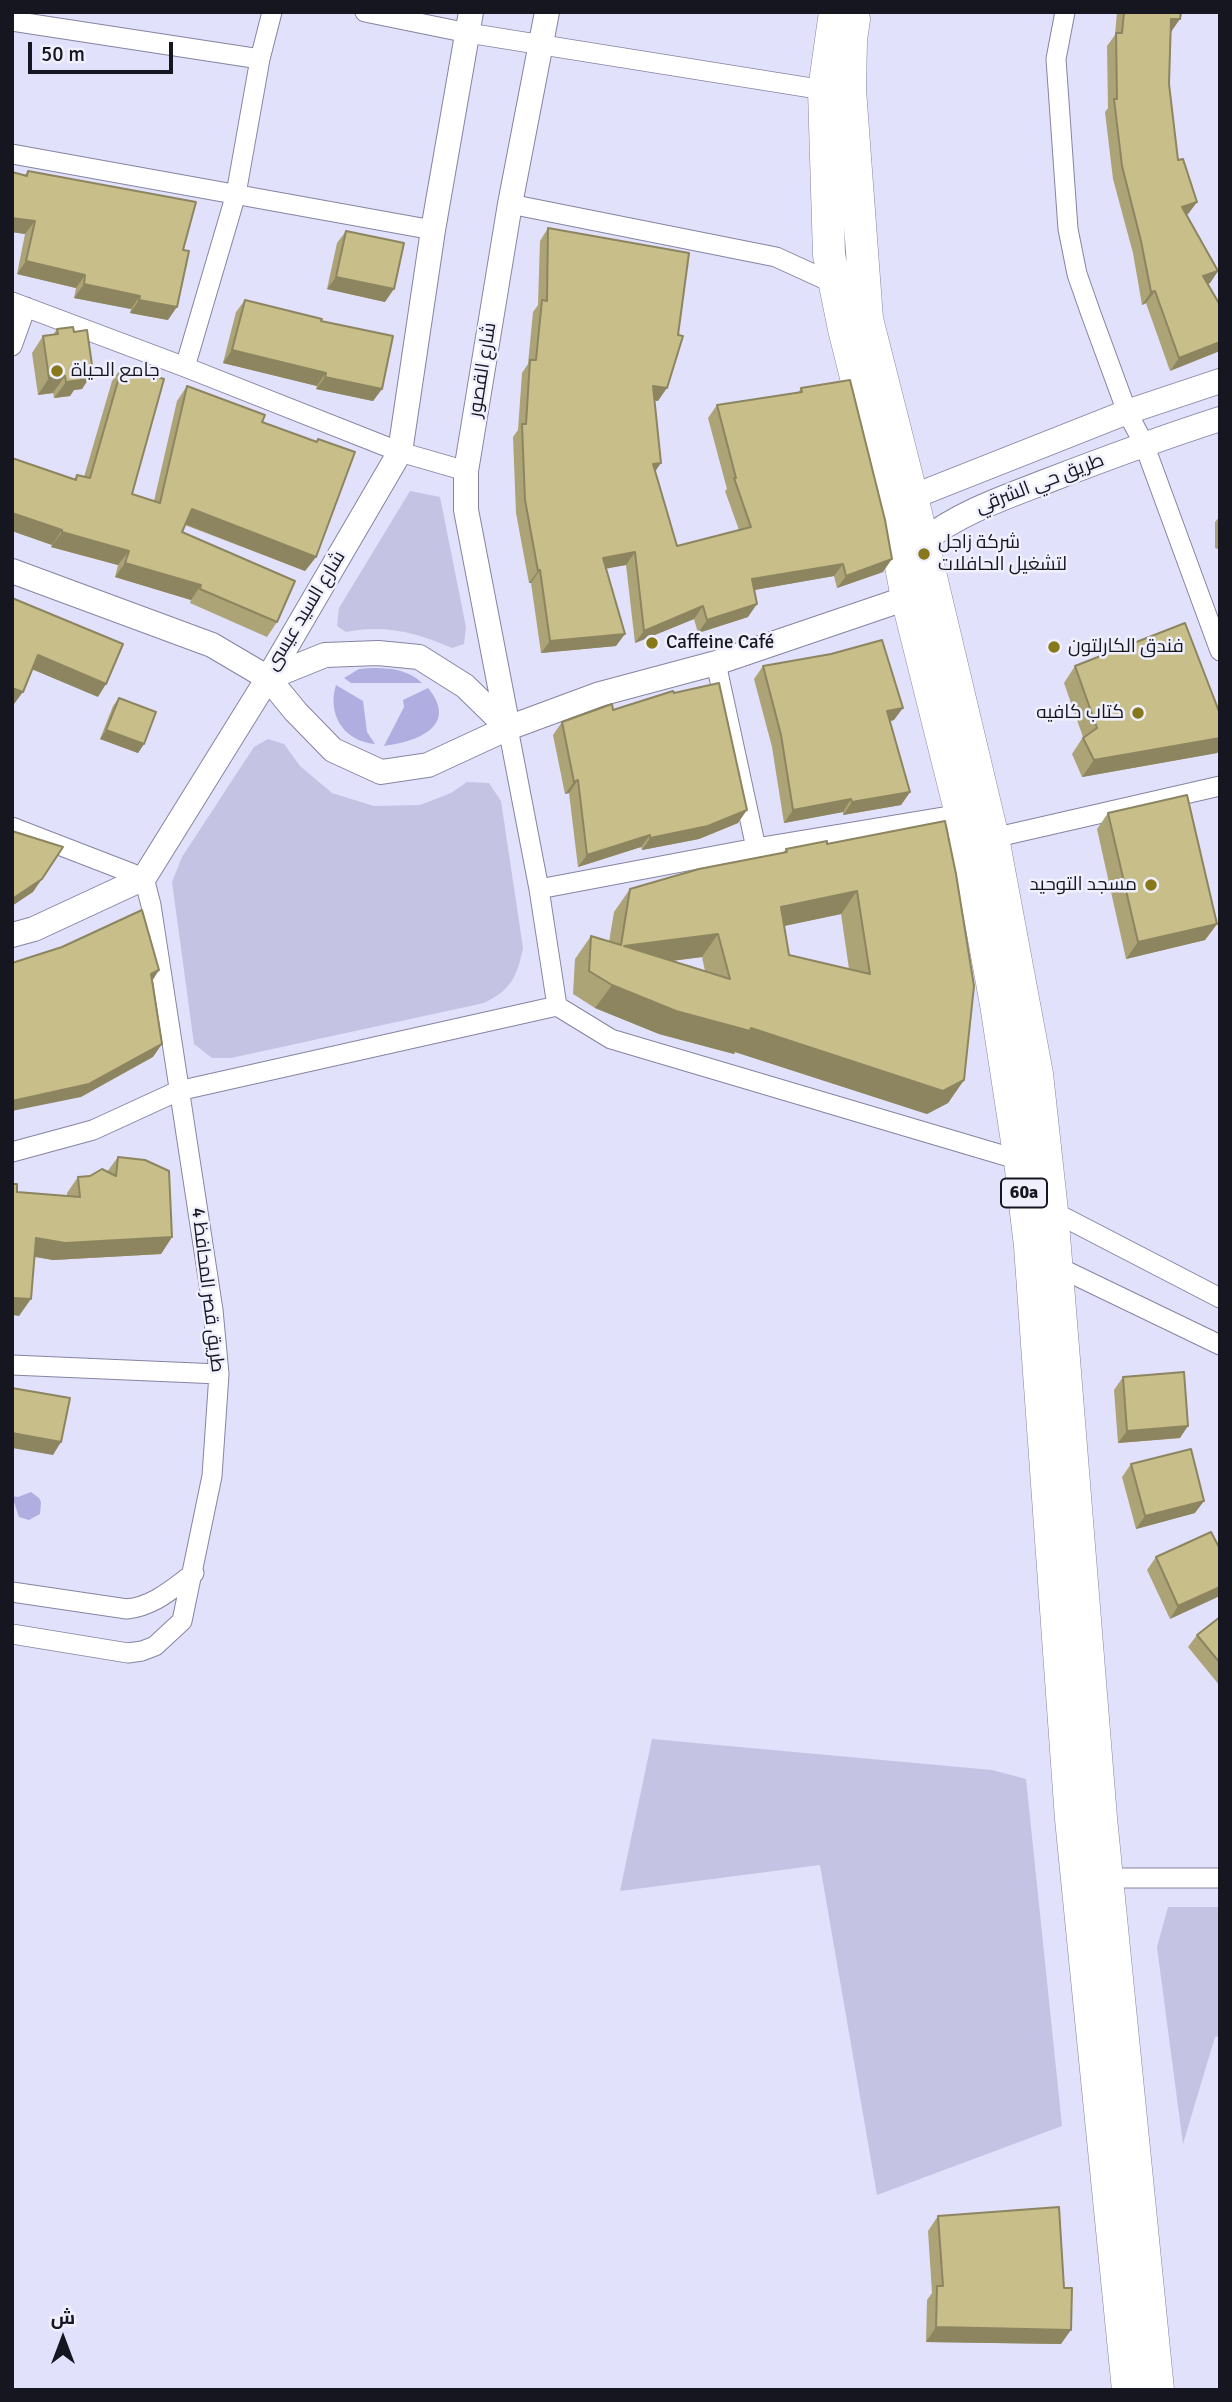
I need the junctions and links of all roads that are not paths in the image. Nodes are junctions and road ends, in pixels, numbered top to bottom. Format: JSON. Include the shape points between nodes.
{"nodes":[{"id":1,"x":272,"y":12,"type":"edge"},
{"id":2,"x":365,"y":12,"type":"edge"},
{"id":3,"x":547,"y":12,"type":"edge"},
{"id":4,"x":835,"y":12,"type":"edge"},
{"id":5,"x":856,"y":12,"type":"edge"},
{"id":6,"x":1065,"y":12,"type":"edge"},
{"id":7,"x":12,"y":21,"type":"edge"},
{"id":8,"x":469,"y":23,"type":"edge"},
{"id":9,"x":542,"y":44,"type":"junction"},
{"id":10,"x":260,"y":59,"type":"junction"},
{"id":11,"x":824,"y":90,"type":"junction"},
{"id":12,"x":12,"y":154,"type":"edge"},
{"id":13,"x":236,"y":194,"type":"junction"},
{"id":14,"x":510,"y":204,"type":"junction"},
{"id":15,"x":433,"y":230,"type":"junction"},
{"id":16,"x":835,"y":284,"type":"junction"},
{"id":17,"x":19,"y":305,"type":"edge"},
{"id":18,"x":867,"y":319,"type":"junction"},
{"id":19,"x":12,"y":345,"type":"edge"},
{"id":20,"x":185,"y":367,"type":"junction"},
{"id":21,"x":1220,"y":381,"type":"edge"},
{"id":22,"x":1127,"y":412,"type":"junction"},
{"id":23,"x":1220,"y":419,"type":"edge"},
{"id":24,"x":1144,"y":444,"type":"junction"},
{"id":25,"x":400,"y":452,"type":"junction"},
{"id":26,"x":466,"y":471,"type":"junction"},
{"id":27,"x":912,"y":497,"type":"junction"},
{"id":28,"x":908,"y":535,"type":"junction"},
{"id":29,"x":12,"y":571,"type":"edge"},
{"id":30,"x":907,"y":598,"type":"junction"},
{"id":31,"x":1214,"y":620,"type":"edge"},
{"id":32,"x":1220,"y":651,"type":"edge"},
{"id":33,"x":716,"y":663,"type":"junction"},
{"id":34,"x":268,"y":678,"type":"junction"},
{"id":35,"x":508,"y":728,"type":"junction"},
{"id":36,"x":1220,"y":786,"type":"edge"},
{"id":37,"x":961,"y":814,"type":"junction"},
{"id":38,"x":12,"y":827,"type":"edge"},
{"id":39,"x":992,"y":838,"type":"junction"},
{"id":40,"x":756,"y":848,"type":"junction"},
{"id":41,"x":144,"y":878,"type":"junction"},
{"id":42,"x":539,"y":889,"type":"junction"},
{"id":43,"x":12,"y":935,"type":"edge"},
{"id":44,"x":557,"y":1006,"type":"junction"},
{"id":45,"x":178,"y":1091,"type":"junction"},
{"id":46,"x":12,"y":1152,"type":"edge"},
{"id":47,"x":1033,"y":1163,"type":"junction"},
{"id":48,"x":1039,"y":1210,"type":"junction"},
{"id":49,"x":1044,"y":1265,"type":"junction"},
{"id":50,"x":1220,"y":1297,"type":"edge"},
{"id":51,"x":1220,"y":1345,"type":"edge"},
{"id":52,"x":12,"y":1365,"type":"edge"},
{"id":53,"x":219,"y":1374,"type":"junction"},
{"id":54,"x":194,"y":1573,"type":"junction"},
{"id":55,"x":12,"y":1592,"type":"edge"},
{"id":56,"x":12,"y":1634,"type":"edge"},
{"id":57,"x":1107,"y":1878,"type":"junction"},
{"id":58,"x":1220,"y":1878,"type":"edge"},
{"id":59,"x":1128,"y":2390,"type":"edge"},
{"id":60,"x":1158,"y":2390,"type":"edge"}],
"edges":[{"from":1,"to":10,"type":"street"},
{"from":2,"to":8,"type":"street"},
{"from":3,"to":9,"type":"street","name":"شارع القصور"},
{"from":4,"to":11,"type":"main road","number":"60a"},
{"from":5,"to":18,"type":"main road","number":"60a","via":[[850,90]]},
{"from":6,"to":22,"type":"street","via":[[1056,59],[1068,229],[1077,274]]},
{"from":7,"to":10,"type":"street"},
{"from":8,"to":9,"type":"street"},
{"from":8,"to":15,"type":"street"},
{"from":9,"to":11,"type":"street"},
{"from":9,"to":14,"type":"street","name":"شارع القصور"},
{"from":10,"to":13,"type":"street"},
{"from":11,"to":16,"type":"main road","number":"60a","via":[[829,254]]},
{"from":12,"to":13,"type":"street"},
{"from":13,"to":15,"type":"street"},
{"from":13,"to":20,"type":"street"},
{"from":14,"to":16,"type":"street","via":[[776,257]]},
{"from":14,"to":26,"type":"street","name":"شارع القصور"},
{"from":15,"to":25,"type":"street"},
{"from":16,"to":18,"type":"street"},
{"from":16,"to":28,"type":"main road","number":"60a","via":[[844,329]]},
{"from":17,"to":19,"type":"street"},
{"from":17,"to":20,"type":"street"},
{"from":18,"to":27,"type":"main road","number":"60a"},
{"from":20,"to":25,"type":"street"},
{"from":21,"to":22,"type":"street"},
{"from":22,"to":24,"type":"street"},
{"from":22,"to":27,"type":"street"},
{"from":23,"to":24,"type":"street","name":"طريق حي الشرقي"},
{"from":24,"to":28,"type":"street","name":"طريق حي الشرقي","via":[[942,526]]},
{"from":24,"to":31,"type":"street"},
{"from":25,"to":26,"type":"street"},
{"from":25,"to":34,"type":"street","name":"شارع السيد عيسى"},
{"from":26,"to":35,"type":"street","name":"شارع القصور","via":[[466,510]]},
{"from":27,"to":28,"type":"main road","number":"60a"},
{"from":28,"to":30,"type":"main road","number":"60a"},
{"from":28,"to":39,"type":"main road","number":"60a"},
{"from":29,"to":34,"type":"street","name":"شارع السيد عيسى","via":[[212,645]]},
{"from":30,"to":33,"type":"street"},
{"from":30,"to":37,"type":"main road","number":"60a"},
{"from":31,"to":32,"type":"street"},
{"from":33,"to":35,"type":"street","via":[[600,694]]},
{"from":33,"to":40,"type":"street"},
{"from":34,"to":35,"type":"street","via":[[325,655],[419,657],[465,686]]},
{"from":34,"to":35,"type":"street","via":[[332,750],[381,772],[428,765]]},
{"from":34,"to":41,"type":"street"},
{"from":35,"to":42,"type":"street"},
{"from":36,"to":39,"type":"street"},
{"from":37,"to":40,"type":"street"},
{"from":37,"to":47,"type":"main road","number":"60a","via":[[996,1004]]},
{"from":38,"to":41,"type":"street"},
{"from":39,"to":47,"type":"main road","number":"60a","via":[[1037,1074]]},
{"from":40,"to":42,"type":"street"},
{"from":41,"to":43,"type":"street"},
{"from":41,"to":45,"type":"street","name":"طريق قصر المحافظ 4"},
{"from":42,"to":44,"type":"street"},
{"from":44,"to":45,"type":"street"},
{"from":44,"to":47,"type":"street","via":[[611,1039]]},
{"from":45,"to":46,"type":"street","via":[[93,1130]]},
{"from":45,"to":53,"type":"street","name":"طريق قصر المحافظ 4"},
{"from":47,"to":48,"type":"main road","number":"60a"},
{"from":48,"to":49,"type":"main road","number":"60a"},
{"from":48,"to":50,"type":"street"},
{"from":49,"to":51,"type":"street"},
{"from":49,"to":57,"type":"main road","number":"60a"},
{"from":49,"to":59,"type":"main road","number":"60a","via":[[1071,1819]]},
{"from":52,"to":53,"type":"street"},
{"from":53,"to":54,"type":"street","name":"طريق قصر المحافظ 4","via":[[212,1476]]},
{"from":54,"to":55,"type":"street","via":[[142,1608]]},
{"from":54,"to":56,"type":"street","name":"طريق قصر المحافظ 4","via":[[182,1621],[155,1646],[142,1651],[128,1653]]},
{"from":57,"to":58,"type":"street"},
{"from":57,"to":60,"type":"main road","number":"60a"}]}
